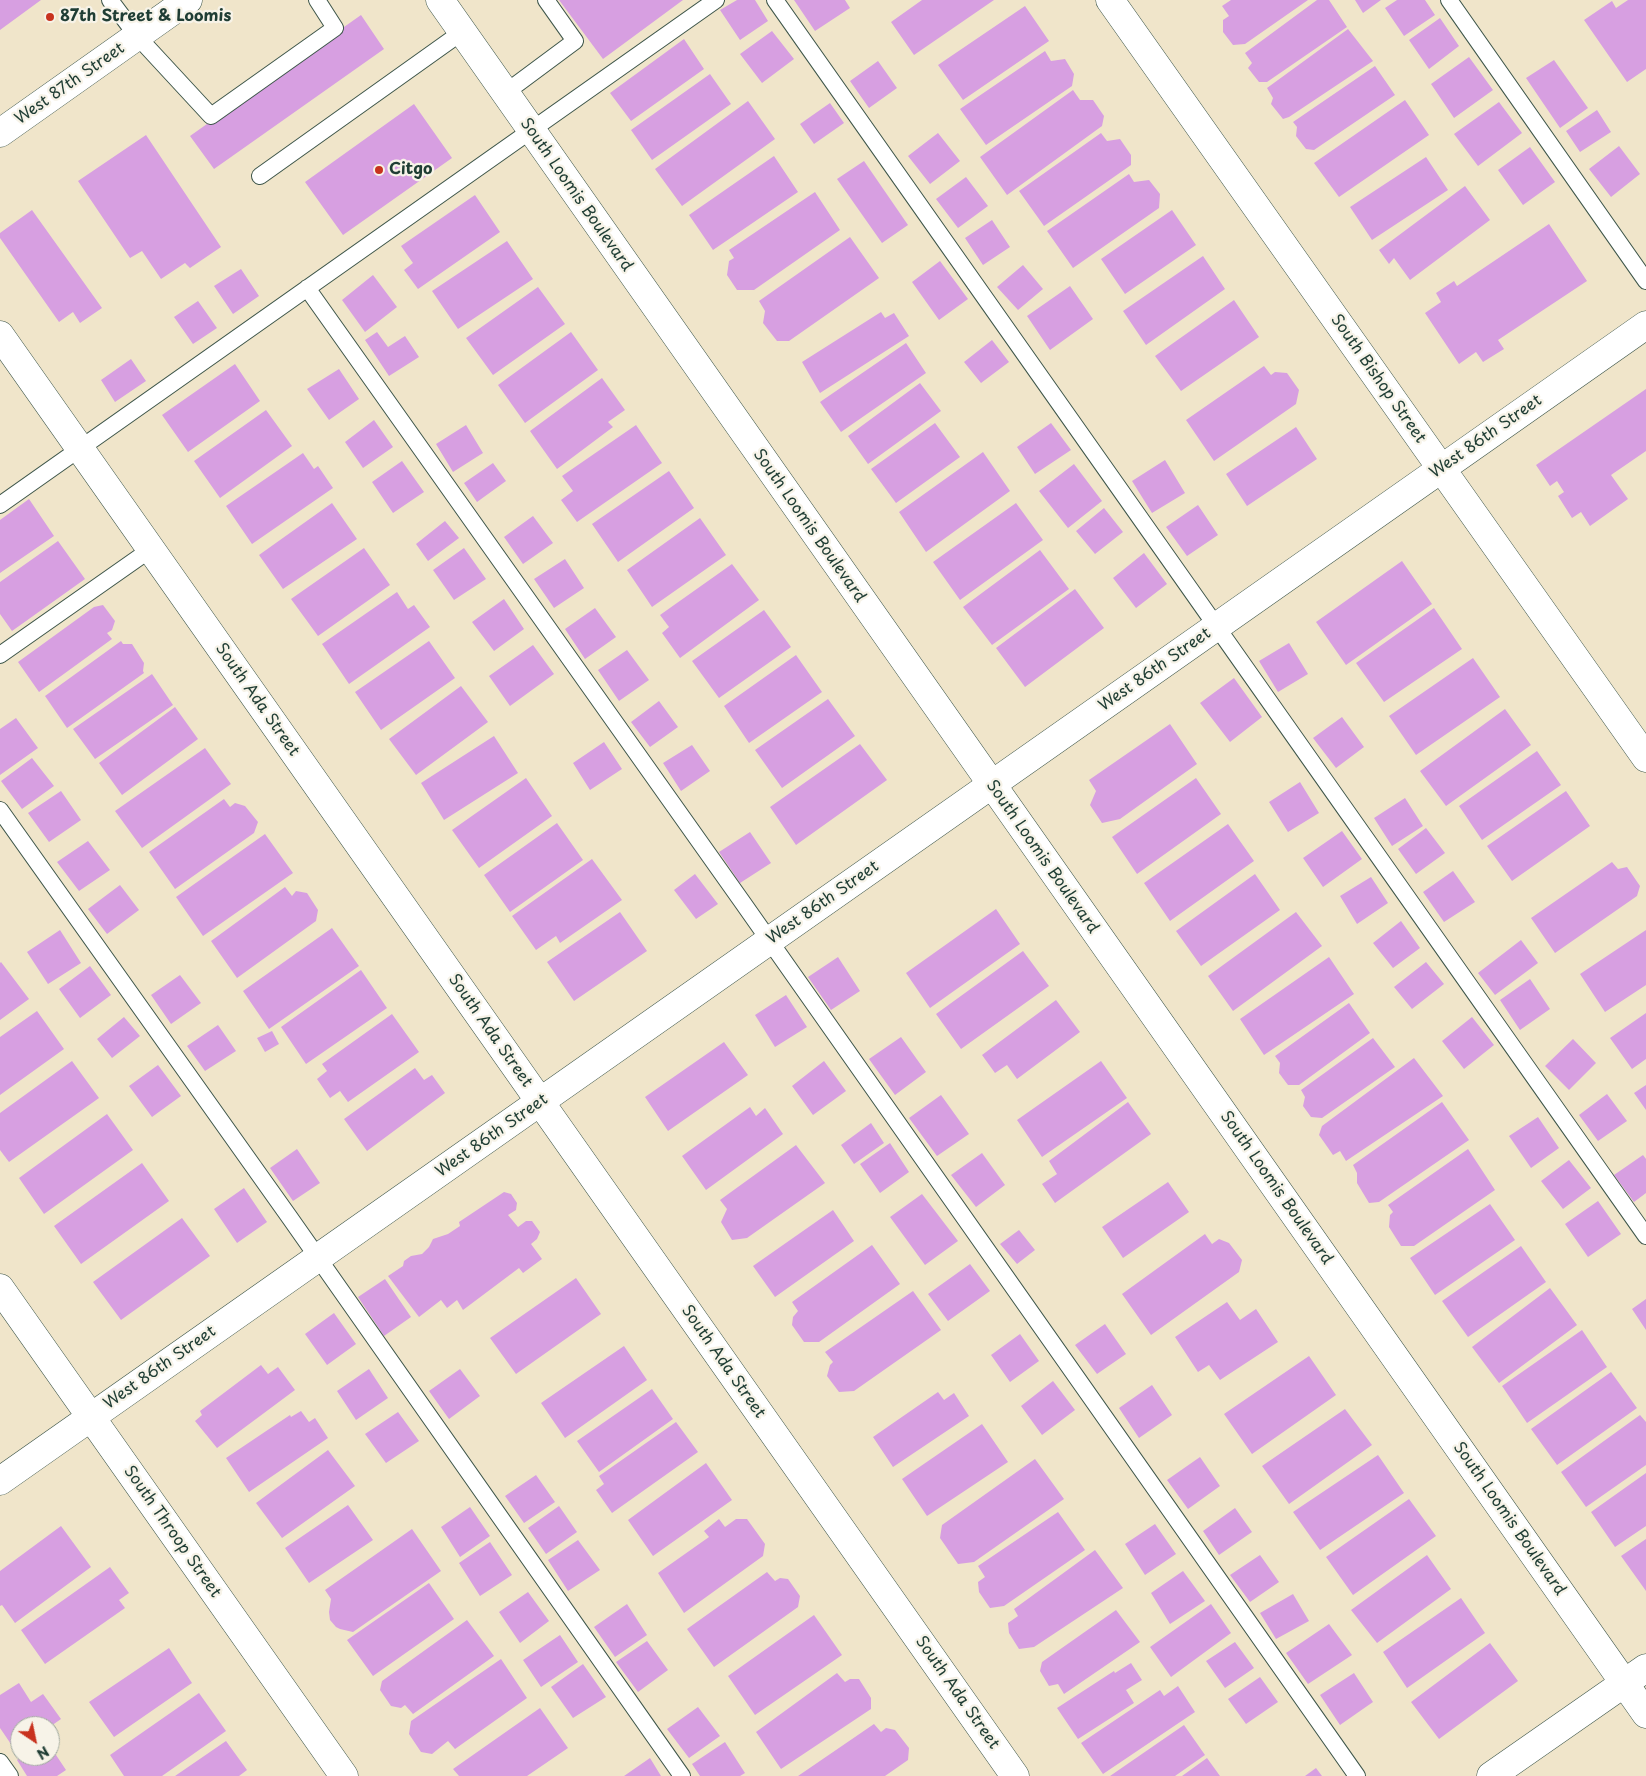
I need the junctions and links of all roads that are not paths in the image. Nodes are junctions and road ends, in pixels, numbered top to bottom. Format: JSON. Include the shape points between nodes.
{"nodes":[{"id":1,"x":110,"y":0,"type":"edge"},
{"id":2,"x":188,"y":0,"type":"edge"},
{"id":3,"x":317,"y":0,"type":"edge"},
{"id":4,"x":440,"y":0,"type":"edge"},
{"id":5,"x":546,"y":0,"type":"edge"},
{"id":6,"x":716,"y":0,"type":"edge"},
{"id":7,"x":776,"y":0,"type":"edge"},
{"id":8,"x":1110,"y":0,"type":"edge"},
{"id":9,"x":1450,"y":0,"type":"edge"},
{"id":10,"x":462,"y":32,"type":"junction"},
{"id":11,"x":137,"y":36,"type":"junction"},
{"id":12,"x":505,"y":93,"type":"junction"},
{"id":13,"x":530,"y":130,"type":"junction"},
{"id":14,"x":0,"y":133,"type":"edge"},
{"id":15,"x":260,"y":176,"type":"dead end"},
{"id":16,"x":1646,"y":281,"type":"edge"},
{"id":17,"x":307,"y":288,"type":"junction"},
{"id":18,"x":1646,"y":325,"type":"edge"},
{"id":19,"x":0,"y":335,"type":"edge"},
{"id":20,"x":80,"y":449,"type":"junction"},
{"id":21,"x":1442,"y":468,"type":"junction"},
{"id":22,"x":0,"y":505,"type":"edge"},
{"id":23,"x":150,"y":549,"type":"junction"},
{"id":24,"x":1218,"y":626,"type":"junction"},
{"id":25,"x":0,"y":655,"type":"edge"},
{"id":26,"x":1646,"y":758,"type":"edge"},
{"id":27,"x":991,"y":785,"type":"junction"},
{"id":28,"x":0,"y":810,"type":"edge"},
{"id":29,"x":769,"y":941,"type":"junction"},
{"id":30,"x":540,"y":1102,"type":"junction"},
{"id":31,"x":1646,"y":1236,"type":"edge"},
{"id":32,"x":318,"y":1258,"type":"junction"},
{"id":33,"x":0,"y":1288,"type":"edge"},
{"id":34,"x":91,"y":1417,"type":"junction"},
{"id":35,"x":0,"y":1481,"type":"edge"},
{"id":36,"x":1635,"y":1676,"type":"edge"},
{"id":37,"x":1646,"y":1714,"type":"edge"},
{"id":38,"x":0,"y":1762,"type":"edge"},
{"id":39,"x":10,"y":1776,"type":"edge"},
{"id":40,"x":344,"y":1776,"type":"edge"},
{"id":41,"x":682,"y":1776,"type":"edge"},
{"id":42,"x":1015,"y":1776,"type":"edge"},
{"id":43,"x":1357,"y":1776,"type":"edge"},
{"id":44,"x":1491,"y":1776,"type":"edge"}],
"edges":[{"from":1,"to":11,"type":"lane"},
{"from":2,"to":11,"type":"street","name":"West 87th Street"},
{"from":3,"to":11,"type":"lane","via":[[335,28],[211,116]]},
{"from":4,"to":10,"type":"street","name":"South Loomis Boulevard"},
{"from":5,"to":12,"type":"lane","via":[[575,42]]},
{"from":6,"to":13,"type":"lane"},
{"from":7,"to":24,"type":"lane"},
{"from":8,"to":21,"type":"street","name":"South Bishop Street"},
{"from":9,"to":16,"type":"lane"},
{"from":10,"to":12,"type":"street","name":"South Loomis Boulevard"},
{"from":10,"to":15,"type":"lane"},
{"from":11,"to":14,"type":"street","name":"West 87th Street"},
{"from":12,"to":13,"type":"street","name":"South Loomis Boulevard"},
{"from":13,"to":17,"type":"lane"},
{"from":13,"to":27,"type":"street","name":"South Loomis Boulevard"},
{"from":17,"to":20,"type":"lane"},
{"from":17,"to":29,"type":"lane"},
{"from":18,"to":21,"type":"street","name":"West 86th Street"},
{"from":19,"to":20,"type":"street","name":"South Ada Street"},
{"from":20,"to":22,"type":"lane"},
{"from":20,"to":23,"type":"street","name":"South Ada Street"},
{"from":21,"to":24,"type":"street","name":"West 86th Street"},
{"from":21,"to":26,"type":"street","name":"South Bishop Street"},
{"from":23,"to":25,"type":"lane"},
{"from":23,"to":30,"type":"street","name":"South Ada Street"},
{"from":24,"to":27,"type":"street","name":"West 86th Street"},
{"from":24,"to":31,"type":"lane"},
{"from":27,"to":29,"type":"street","name":"West 86th Street"},
{"from":27,"to":36,"type":"street","name":"South Loomis Boulevard"},
{"from":28,"to":32,"type":"lane"},
{"from":29,"to":30,"type":"street","name":"West 86th Street"},
{"from":29,"to":43,"type":"lane"},
{"from":30,"to":32,"type":"street","name":"West 86th Street"},
{"from":30,"to":42,"type":"street","name":"South Ada Street"},
{"from":32,"to":34,"type":"street","name":"West 86th Street"},
{"from":32,"to":41,"type":"lane"},
{"from":33,"to":34,"type":"street","name":"South Throop Street"},
{"from":34,"to":35,"type":"street","name":"West 86th Street"},
{"from":34,"to":40,"type":"street","name":"South Throop Street"},
{"from":36,"to":37,"type":"street","name":"South Loomis Boulevard"},
{"from":36,"to":44,"type":"street"},
{"from":38,"to":39,"type":"lane"}]}
